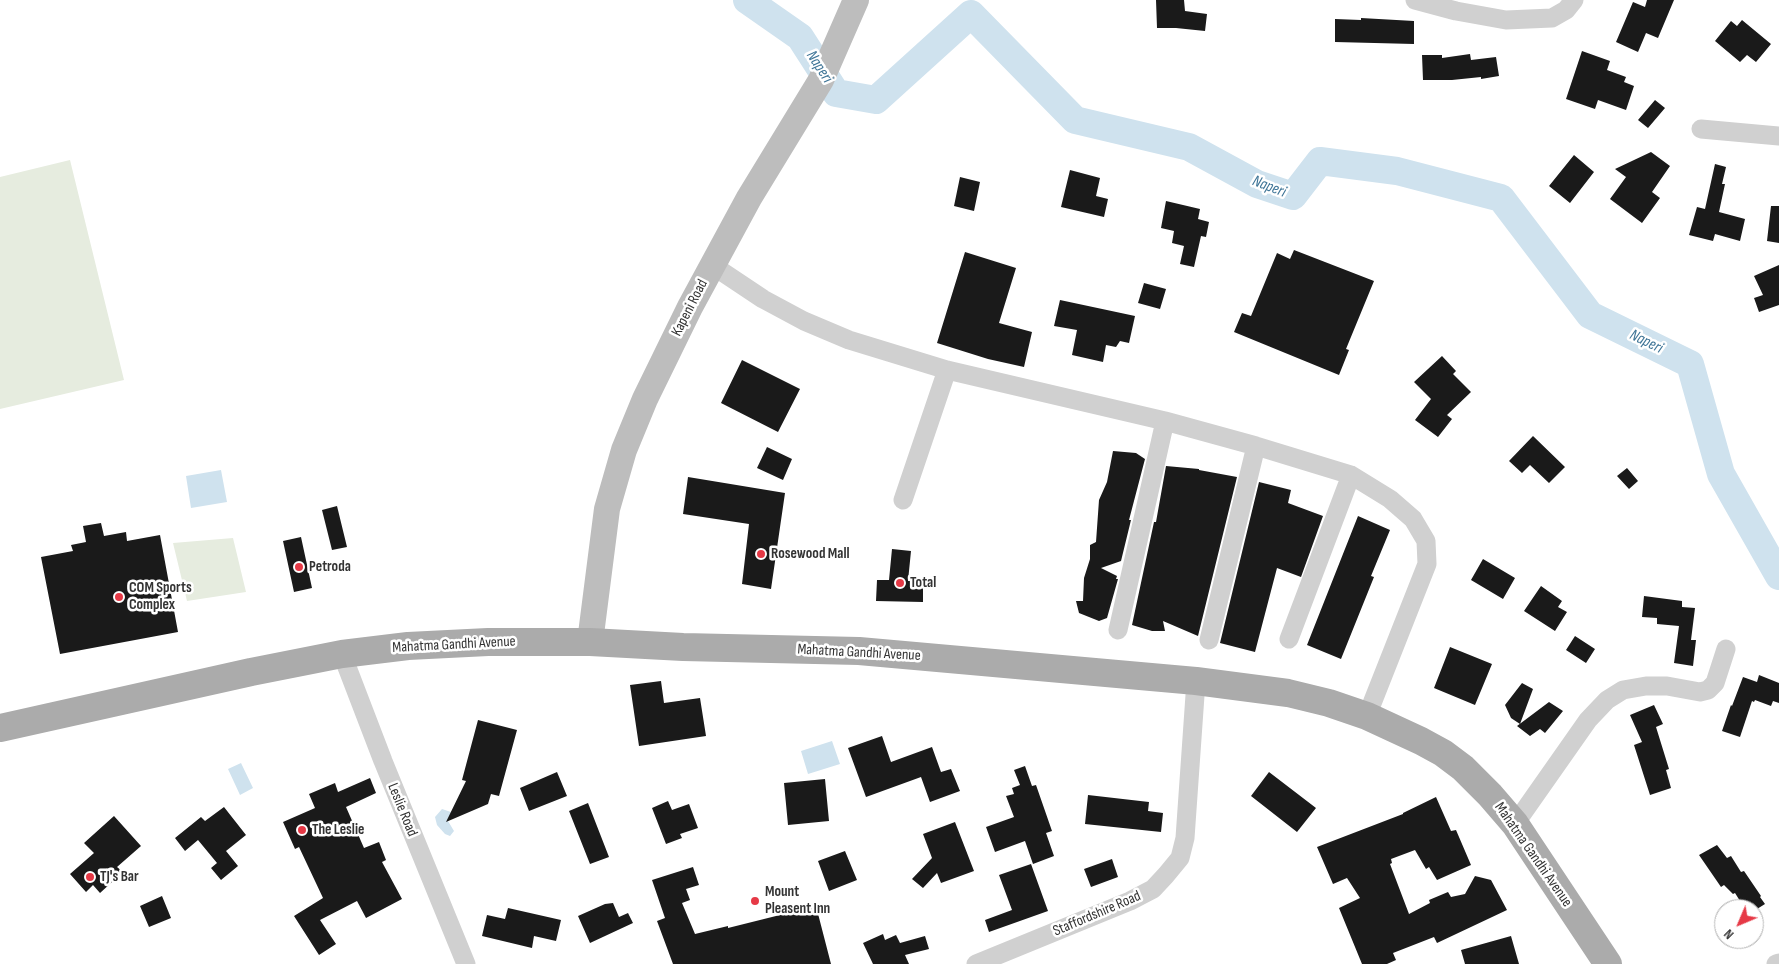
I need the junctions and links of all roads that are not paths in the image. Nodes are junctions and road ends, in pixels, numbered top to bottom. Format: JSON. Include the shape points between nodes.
{"nodes":[{"id":1,"x":856,"y":0,"type":"edge"},
{"id":2,"x":1415,"y":0,"type":"edge"},
{"id":3,"x":1574,"y":0,"type":"edge"},
{"id":4,"x":1701,"y":129,"type":"dead end"},
{"id":5,"x":1779,"y":136,"type":"edge"},
{"id":6,"x":712,"y":265,"type":"junction"},
{"id":7,"x":947,"y":370,"type":"junction"},
{"id":8,"x":1165,"y":420,"type":"junction"},
{"id":9,"x":1256,"y":446,"type":"junction"},
{"id":10,"x":1351,"y":475,"type":"junction"},
{"id":11,"x":904,"y":500,"type":"dead end"},
{"id":12,"x":1118,"y":630,"type":"dead end"},
{"id":13,"x":1289,"y":639,"type":"dead end"},
{"id":14,"x":1209,"y":640,"type":"dead end"},
{"id":15,"x":590,"y":642,"type":"junction"},
{"id":16,"x":1726,"y":648,"type":"dead end"},
{"id":17,"x":342,"y":654,"type":"junction"},
{"id":18,"x":1196,"y":681,"type":"junction"},
{"id":19,"x":1366,"y":716,"type":"junction"},
{"id":20,"x":0,"y":728,"type":"edge"},
{"id":21,"x":1515,"y":824,"type":"junction"},
{"id":22,"x":466,"y":964,"type":"edge"},
{"id":23,"x":976,"y":964,"type":"edge"},
{"id":24,"x":1608,"y":964,"type":"edge"}],
"edges":[{"from":1,"to":6,"type":"main road","name":"Kapeni Road","via":[[821,80]]},
{"from":2,"to":3,"type":"street","via":[[1506,20],[1552,18],[1566,10]]},
{"from":4,"to":5,"type":"street"},
{"from":6,"to":7,"type":"street","via":[[762,299],[804,320],[849,340]]},
{"from":6,"to":15,"type":"main road","name":"Kapeni Road","via":[[645,399],[624,450],[607,509]]},
{"from":7,"to":8,"type":"street"},
{"from":7,"to":11,"type":"street"},
{"from":8,"to":9,"type":"street"},
{"from":8,"to":12,"type":"street"},
{"from":9,"to":10,"type":"street"},
{"from":9,"to":14,"type":"street"},
{"from":10,"to":13,"type":"street"},
{"from":10,"to":19,"type":"street","via":[[1390,499],[1413,520],[1426,541],[1427,564]]},
{"from":15,"to":17,"type":"main road","name":"Mahatma Gandhi Avenue","via":[[418,645]]},
{"from":15,"to":18,"type":"main road","name":"Mahatma Gandhi Avenue","via":[[859,651]]},
{"from":16,"to":21,"type":"street","via":[[1715,683],[1708,690],[1700,692],[1646,686],[1623,690],[1607,700],[1588,720]]},
{"from":17,"to":20,"type":"main road","name":"Mahatma Gandhi Avenue"},
{"from":17,"to":22,"type":"street","name":"Leslie Road"},
{"from":18,"to":19,"type":"main road","name":"Mahatma Gandhi Avenue","via":[[1288,693]]},
{"from":18,"to":23,"type":"street","name":"Staffordshire Road","via":[[1185,838],[1180,858],[1153,889],[1130,901]]},
{"from":19,"to":21,"type":"main road","name":"Mahatma Gandhi Avenue","via":[[1443,753],[1463,768]]},
{"from":21,"to":24,"type":"main road","name":"Mahatma Gandhi Avenue"}]}
